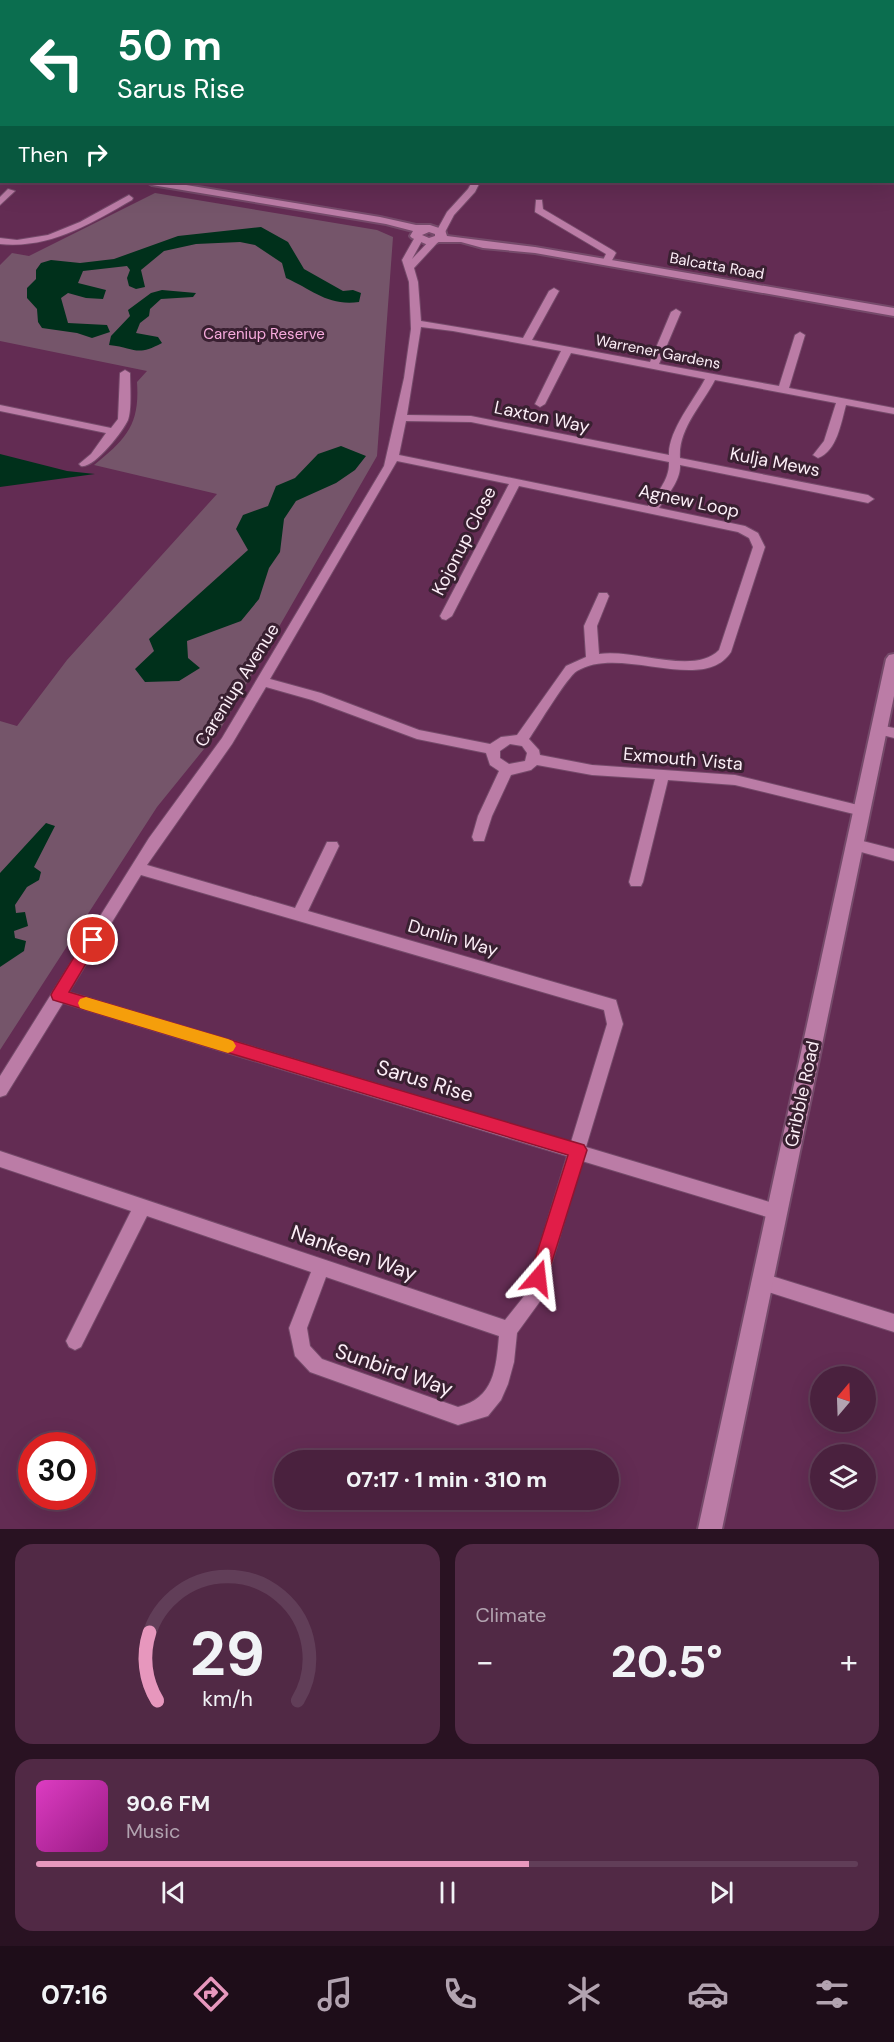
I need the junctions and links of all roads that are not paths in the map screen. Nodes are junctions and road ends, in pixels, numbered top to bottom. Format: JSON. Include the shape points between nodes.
{"nodes":[{"id":1,"x":158,"y":183,"type":"edge"},
{"id":2,"x":476,"y":183,"type":"edge"},
{"id":3,"x":11,"y":191,"type":"dead end"},
{"id":4,"x":129,"y":198,"type":"dead end"},
{"id":5,"x":0,"y":202,"type":"edge"},
{"id":6,"x":539,"y":202,"type":"dead end"},
{"id":7,"x":450,"y":214,"type":"junction"},
{"id":8,"x":421,"y":234,"type":"junction"},
{"id":9,"x":439,"y":237,"type":"junction"},
{"id":10,"x":0,"y":241,"type":"edge"},
{"id":11,"x":607,"y":262,"type":"junction"},
{"id":12,"x":410,"y":267,"type":"junction"},
{"id":13,"x":554,"y":291,"type":"dead end"},
{"id":14,"x":676,"y":312,"type":"dead end"},
{"id":15,"x":894,"y":312,"type":"edge"},
{"id":16,"x":417,"y":324,"type":"junction"},
{"id":17,"x":800,"y":334,"type":"dead end"},
{"id":18,"x":525,"y":343,"type":"junction"},
{"id":19,"x":567,"y":350,"type":"junction"},
{"id":20,"x":653,"y":366,"type":"junction"},
{"id":21,"x":125,"y":373,"type":"dead end"},
{"id":22,"x":711,"y":377,"type":"junction"},
{"id":23,"x":783,"y":390,"type":"junction"},
{"id":24,"x":842,"y":401,"type":"junction"},
{"id":25,"x":540,"y":404,"type":"dead end"},
{"id":26,"x":0,"y":408,"type":"edge"},
{"id":27,"x":894,"y":411,"type":"edge"},
{"id":28,"x":400,"y":418,"type":"junction"},
{"id":29,"x":115,"y":432,"type":"junction"},
{"id":30,"x":818,"y":455,"type":"dead end"},
{"id":31,"x":393,"y":457,"type":"junction"},
{"id":32,"x":676,"y":461,"type":"junction"},
{"id":33,"x":85,"y":464,"type":"dead end"},
{"id":34,"x":515,"y":483,"type":"junction"},
{"id":35,"x":868,"y":500,"type":"dead end"},
{"id":36,"x":651,"y":512,"type":"junction"},
{"id":37,"x":603,"y":596,"type":"dead end"},
{"id":38,"x":446,"y":616,"type":"dead end"},
{"id":39,"x":593,"y":658,"type":"junction"},
{"id":40,"x":894,"y":659,"type":"edge"},
{"id":41,"x":264,"y":682,"type":"junction"},
{"id":42,"x":887,"y":732,"type":"edge"},
{"id":43,"x":521,"y":740,"type":"junction"},
{"id":44,"x":493,"y":750,"type":"junction"},
{"id":45,"x":534,"y":759,"type":"junction"},
{"id":46,"x":507,"y":769,"type":"junction"},
{"id":47,"x":663,"y":774,"type":"junction"},
{"id":48,"x":862,"y":812,"type":"junction"},
{"id":49,"x":479,"y":837,"type":"dead end"},
{"id":50,"x":855,"y":845,"type":"junction"},
{"id":51,"x":332,"y":846,"type":"dead end"},
{"id":52,"x":894,"y":855,"type":"edge"},
{"id":53,"x":138,"y":868,"type":"junction"},
{"id":54,"x":636,"y":882,"type":"dead end"},
{"id":55,"x":300,"y":914,"type":"junction"},
{"id":56,"x":59,"y":995,"type":"junction"},
{"id":57,"x":0,"y":1090,"type":"edge"},
{"id":58,"x":578,"y":1150,"type":"junction"},
{"id":59,"x":0,"y":1159,"type":"edge"},
{"id":60,"x":143,"y":1206,"type":"junction"},
{"id":61,"x":777,"y":1212,"type":"junction"},
{"id":62,"x":322,"y":1266,"type":"junction"},
{"id":63,"x":762,"y":1282,"type":"junction"},
{"id":64,"x":894,"y":1323,"type":"edge"},
{"id":65,"x":508,"y":1330,"type":"junction"},
{"id":66,"x":75,"y":1341,"type":"dead end"},
{"id":67,"x":710,"y":1529,"type":"edge"}],
"edges":[{"from":1,"to":8,"type":"street","name":"Balcatta Road"},
{"from":2,"to":7,"type":"street"},
{"from":3,"to":5,"type":"street"},
{"from":4,"to":10,"type":"street","via":[[49,239],[31,244]]},
{"from":6,"to":11,"type":"street","via":[[538,210],[611,253]]},
{"from":7,"to":8,"type":"street"},
{"from":7,"to":9,"type":"street"},
{"from":8,"to":9,"type":"street","name":"Balcatta Road"},
{"from":8,"to":12,"type":"street","name":"Careniup Avenue","via":[[408,260]]},
{"from":9,"to":11,"type":"street","name":"Balcatta Road"},
{"from":9,"to":12,"type":"street"},
{"from":11,"to":15,"type":"street","name":"Balcatta Road"},
{"from":12,"to":16,"type":"street","name":"Careniup Avenue","via":[[417,288]]},
{"from":13,"to":18,"type":"street"},
{"from":14,"to":20,"type":"street"},
{"from":16,"to":18,"type":"street","name":"Warrener Gardens"},
{"from":16,"to":28,"type":"street","name":"Careniup Avenue"},
{"from":17,"to":23,"type":"street"},
{"from":18,"to":19,"type":"street","name":"Warrener Gardens"},
{"from":19,"to":20,"type":"street","name":"Warrener Gardens"},
{"from":19,"to":25,"type":"street"},
{"from":20,"to":22,"type":"street","name":"Warrener Gardens"},
{"from":21,"to":29,"type":"street","via":[[123,419]]},
{"from":22,"to":23,"type":"street","name":"Warrener Gardens"},
{"from":22,"to":32,"type":"street","via":[[678,435]]},
{"from":23,"to":24,"type":"street","name":"Warrener Gardens"},
{"from":24,"to":27,"type":"street","name":"Warrener Gardens"},
{"from":24,"to":30,"type":"street","via":[[830,442]]},
{"from":26,"to":29,"type":"street"},
{"from":28,"to":31,"type":"street","name":"Careniup Avenue"},
{"from":28,"to":32,"type":"street","name":"Laxton Way","via":[[471,419]]},
{"from":29,"to":33,"type":"street"},
{"from":31,"to":34,"type":"street","name":"Agnew Loop"},
{"from":31,"to":41,"type":"street","name":"Careniup Avenue"},
{"from":32,"to":35,"type":"street","name":"Kulja Mews"},
{"from":32,"to":36,"type":"street","via":[[669,484]]},
{"from":34,"to":36,"type":"street","name":"Agnew Loop"},
{"from":34,"to":38,"type":"street","name":"Kojonup Close"},
{"from":36,"to":39,"type":"street","name":"Agnew Loop","via":[[741,529],[754,536],[759,547],[725,652],[712,663],[688,665]]},
{"from":37,"to":39,"type":"street","via":[[587,635]]},
{"from":39,"to":43,"type":"street","via":[[570,669]]},
{"from":40,"to":42,"type":"street","name":"Gribble Road"},
{"from":41,"to":44,"type":"street","via":[[316,696],[417,734]]},
{"from":41,"to":53,"type":"street","name":"Careniup Avenue"},
{"from":42,"to":48,"type":"street","name":"Gribble Road"},
{"from":43,"to":44,"type":"street","via":[[501,742]]},
{"from":43,"to":45,"type":"street","via":[[532,748]]},
{"from":44,"to":46,"type":"street","via":[[495,762]]},
{"from":45,"to":46,"type":"street","via":[[521,769]]},
{"from":45,"to":47,"type":"street","name":"Exmouth Vista","via":[[592,770]]},
{"from":46,"to":49,"type":"street"},
{"from":47,"to":48,"type":"street","name":"Exmouth Vista","via":[[735,780]]},
{"from":47,"to":54,"type":"street"},
{"from":48,"to":50,"type":"street","name":"Gribble Road"},
{"from":50,"to":52,"type":"street"},
{"from":50,"to":61,"type":"street","name":"Gribble Road"},
{"from":51,"to":55,"type":"street"},
{"from":53,"to":55,"type":"street","name":"Dunlin Way"},
{"from":53,"to":56,"type":"street","name":"Careniup Avenue"},
{"from":55,"to":58,"type":"street","name":"Dunlin Way","via":[[611,1005],[615,1024]]},
{"from":56,"to":57,"type":"street","name":"Careniup Avenue"},
{"from":56,"to":58,"type":"street","name":"Sarus Rise"},
{"from":58,"to":61,"type":"street","name":"Sarus Rise"},
{"from":58,"to":65,"type":"street","via":[[532,1300]]},
{"from":59,"to":60,"type":"street","name":"Nankeen Way"},
{"from":60,"to":62,"type":"street","name":"Nankeen Way"},
{"from":60,"to":66,"type":"street"},
{"from":61,"to":63,"type":"street","name":"Gribble Road"},
{"from":62,"to":65,"type":"street","name":"Nankeen Way"},
{"from":62,"to":65,"type":"street","name":"Sunbird Way","via":[[298,1328],[301,1350],[316,1366],[458,1416],[480,1410],[494,1395],[507,1350]]},
{"from":63,"to":64,"type":"street"},
{"from":63,"to":67,"type":"street","name":"Gribble Road"}]}
